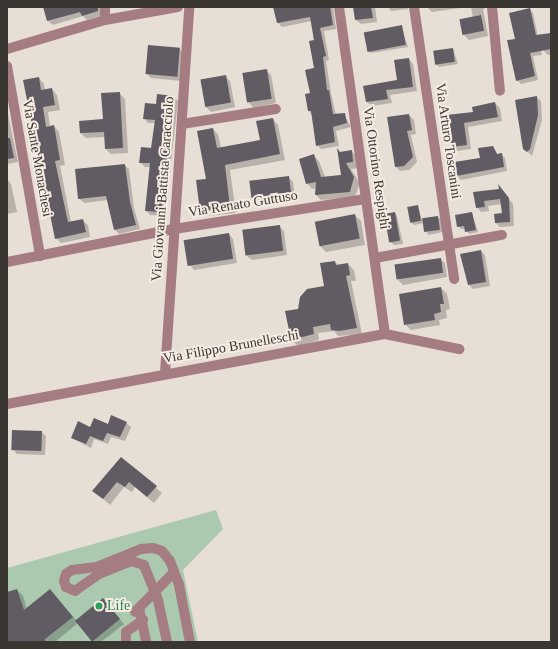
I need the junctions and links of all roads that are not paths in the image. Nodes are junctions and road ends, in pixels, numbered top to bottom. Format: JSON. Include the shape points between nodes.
{"nodes":[{"id":1,"x":105,"y":7,"type":"edge"},
{"id":2,"x":178,"y":7,"type":"edge"},
{"id":3,"x":190,"y":7,"type":"edge"},
{"id":4,"x":339,"y":7,"type":"edge"},
{"id":5,"x":414,"y":7,"type":"edge"},
{"id":6,"x":492,"y":7,"type":"edge"},
{"id":7,"x":105,"y":20,"type":"junction"},
{"id":8,"x":7,"y":49,"type":"edge"},
{"id":9,"x":7,"y":66,"type":"edge"},
{"id":10,"x":500,"y":91,"type":"dead end"},
{"id":11,"x":276,"y":109,"type":"dead end"},
{"id":12,"x":182,"y":124,"type":"junction"},
{"id":13,"x":366,"y":199,"type":"junction"},
{"id":14,"x":174,"y":229,"type":"junction"},
{"id":15,"x":502,"y":235,"type":"dead end"},
{"id":16,"x":448,"y":244,"type":"junction"},
{"id":17,"x":40,"y":256,"type":"junction"},
{"id":18,"x":375,"y":258,"type":"junction"},
{"id":19,"x":7,"y":262,"type":"edge"},
{"id":20,"x":454,"y":280,"type":"dead end"},
{"id":21,"x":385,"y":334,"type":"junction"},
{"id":22,"x":459,"y":349,"type":"dead end"},
{"id":23,"x":165,"y":373,"type":"junction"},
{"id":24,"x":7,"y":404,"type":"edge"},
{"id":25,"x":174,"y":572,"type":"junction"},
{"id":26,"x":155,"y":591,"type":"junction"},
{"id":27,"x":143,"y":620,"type":"junction"},
{"id":28,"x":126,"y":642,"type":"edge"},
{"id":29,"x":146,"y":642,"type":"edge"},
{"id":30,"x":167,"y":642,"type":"edge"},
{"id":31,"x":190,"y":642,"type":"edge"}],
"edges":[{"from":1,"to":7,"type":"street"},
{"from":2,"to":7,"type":"street"},
{"from":3,"to":12,"type":"street","name":"Via Giovanni Battista Caracciolo"},
{"from":4,"to":13,"type":"street","name":"Via Ottorino Respighi"},
{"from":5,"to":16,"type":"street","name":"Via Arturo Toscanini"},
{"from":6,"to":10,"type":"street"},
{"from":7,"to":8,"type":"street"},
{"from":9,"to":17,"type":"street","name":"Via Sante Monachesi"},
{"from":11,"to":12,"type":"street"},
{"from":12,"to":14,"type":"street","name":"Via Giovanni Battista Caracciolo"},
{"from":13,"to":14,"type":"street","name":"Via Renato Guttuso"},
{"from":13,"to":18,"type":"street","name":"Via Ottorino Respighi"},
{"from":14,"to":17,"type":"street","name":"Via Renato Guttuso"},
{"from":14,"to":23,"type":"street","name":"Via Giovanni Battista Caracciolo"},
{"from":15,"to":16,"type":"street"},
{"from":16,"to":18,"type":"street"},
{"from":16,"to":20,"type":"street","name":"Via Arturo Toscanini"},
{"from":17,"to":19,"type":"street","name":"Via Renato Guttuso"},
{"from":18,"to":21,"type":"street","name":"Via Ottorino Respighi"},
{"from":21,"to":22,"type":"street","name":"Via Filippo Brunelleschi"},
{"from":21,"to":23,"type":"street","name":"Via Filippo Brunelleschi"},
{"from":23,"to":24,"type":"street","name":"Via Filippo Brunelleschi"},
{"from":25,"to":26,"type":"street"},
{"from":25,"to":26,"type":"street","via":[[166,556],[153,548],[141,549],[98,567],[72,570],[66,574],[64,581],[68,589],[78,590],[99,574],[132,561],[144,565]]},
{"from":25,"to":31,"type":"street"},
{"from":26,"to":27,"type":"street","via":[[137,610]]},
{"from":26,"to":30,"type":"street"},
{"from":27,"to":28,"type":"street","via":[[126,632]]},
{"from":27,"to":29,"type":"street"}]}
